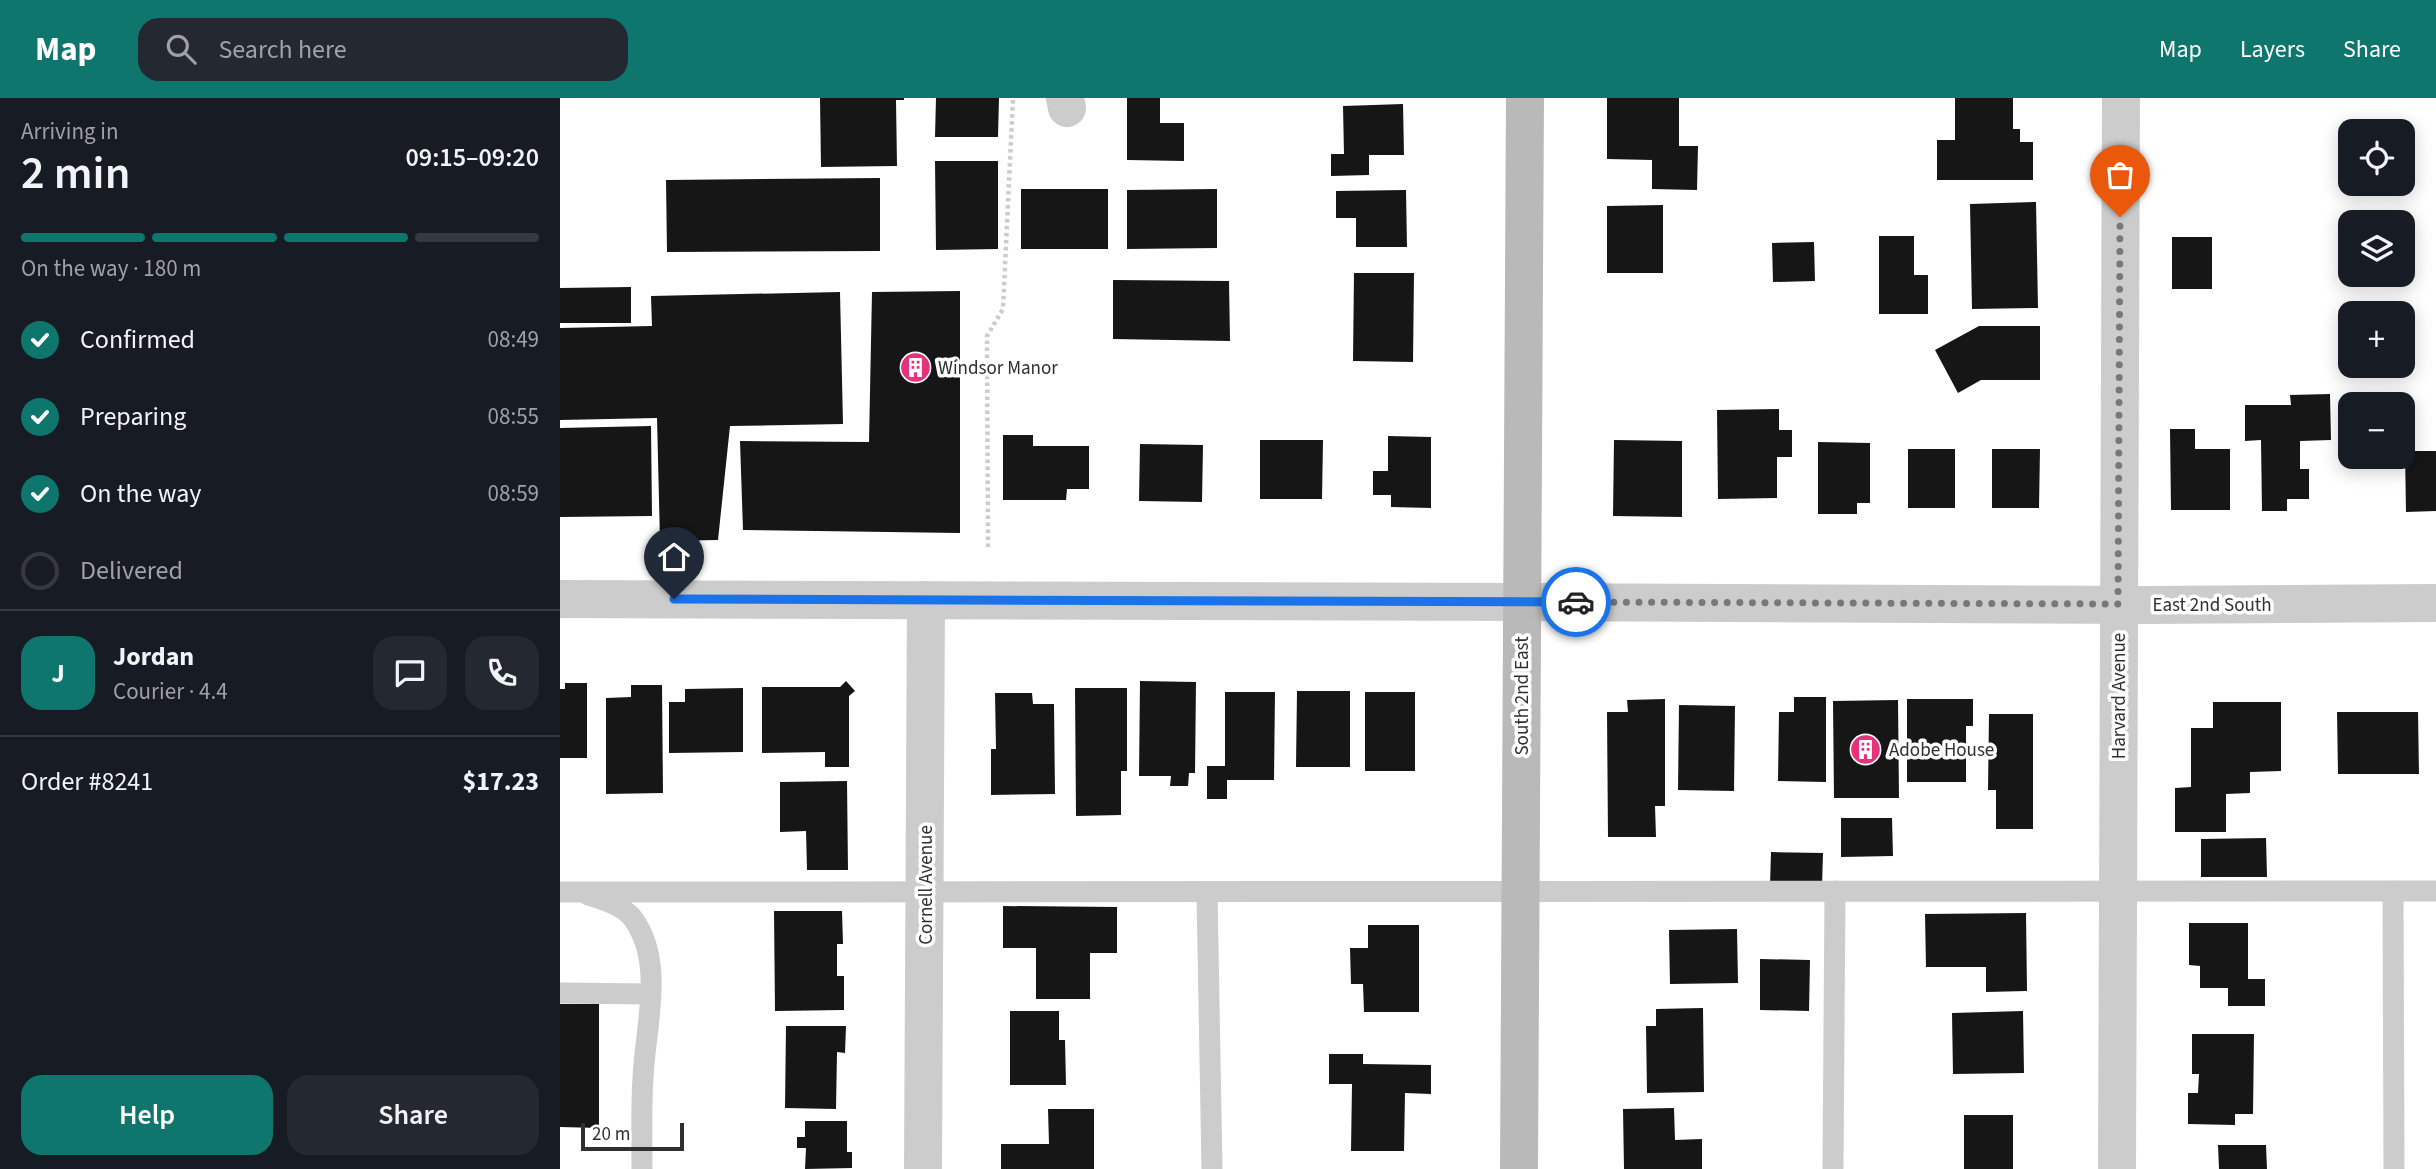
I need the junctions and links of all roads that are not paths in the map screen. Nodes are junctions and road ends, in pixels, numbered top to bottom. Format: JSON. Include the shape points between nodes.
{"nodes":[{"id":1,"x":1525,"y":98,"type":"edge"},
{"id":2,"x":2121,"y":98,"type":"edge"},
{"id":3,"x":560,"y":599,"type":"edge"},
{"id":4,"x":926,"y":600,"type":"junction"},
{"id":5,"x":1522,"y":602,"type":"junction"},
{"id":6,"x":2436,"y":603,"type":"edge"},
{"id":7,"x":2118,"y":604,"type":"junction"},
{"id":8,"x":1520,"y":891,"type":"junction"},
{"id":9,"x":1835,"y":891,"type":"junction"},
{"id":10,"x":2118,"y":891,"type":"junction"},
{"id":11,"x":2393,"y":891,"type":"junction"},
{"id":12,"x":2436,"y":891,"type":"edge"},
{"id":13,"x":568,"y":892,"type":"edge"},
{"id":14,"x":925,"y":892,"type":"junction"},
{"id":15,"x":1208,"y":892,"type":"junction"},
{"id":16,"x":560,"y":993,"type":"edge"},
{"id":17,"x":650,"y":994,"type":"junction"},
{"id":18,"x":642,"y":1169,"type":"edge"},
{"id":19,"x":923,"y":1169,"type":"edge"},
{"id":20,"x":1212,"y":1169,"type":"edge"},
{"id":21,"x":1519,"y":1169,"type":"edge"},
{"id":22,"x":1833,"y":1169,"type":"edge"},
{"id":23,"x":2117,"y":1169,"type":"edge"},
{"id":24,"x":2395,"y":1169,"type":"edge"}],
"edges":[{"from":1,"to":5,"type":"main road","name":"South 2nd East"},
{"from":2,"to":7,"type":"street","name":"Harvard Avenue"},
{"from":3,"to":4,"type":"street","name":"East 2nd South"},
{"from":4,"to":5,"type":"street","name":"East 2nd South"},
{"from":4,"to":14,"type":"street","name":"Cornell Avenue"},
{"from":5,"to":7,"type":"street","name":"East 2nd South"},
{"from":5,"to":8,"type":"main road","name":"South 2nd East"},
{"from":6,"to":7,"type":"street","name":"East 2nd South"},
{"from":7,"to":10,"type":"street","name":"Harvard Avenue"},
{"from":8,"to":9,"type":"lane"},
{"from":8,"to":15,"type":"lane"},
{"from":8,"to":21,"type":"main road","name":"South 2nd East"},
{"from":9,"to":10,"type":"lane"},
{"from":9,"to":22,"type":"lane"},
{"from":10,"to":11,"type":"lane"},
{"from":10,"to":23,"type":"street","name":"Harvard Avenue"},
{"from":11,"to":12,"type":"lane"},
{"from":11,"to":24,"type":"lane"},
{"from":13,"to":14,"type":"lane"},
{"from":13,"to":17,"type":"lane","via":[[603,899],[633,917],[645,940]]},
{"from":14,"to":15,"type":"lane"},
{"from":14,"to":19,"type":"street","name":"Cornell Avenue"},
{"from":15,"to":20,"type":"lane"},
{"from":16,"to":17,"type":"lane"},
{"from":17,"to":18,"type":"lane"}]}
